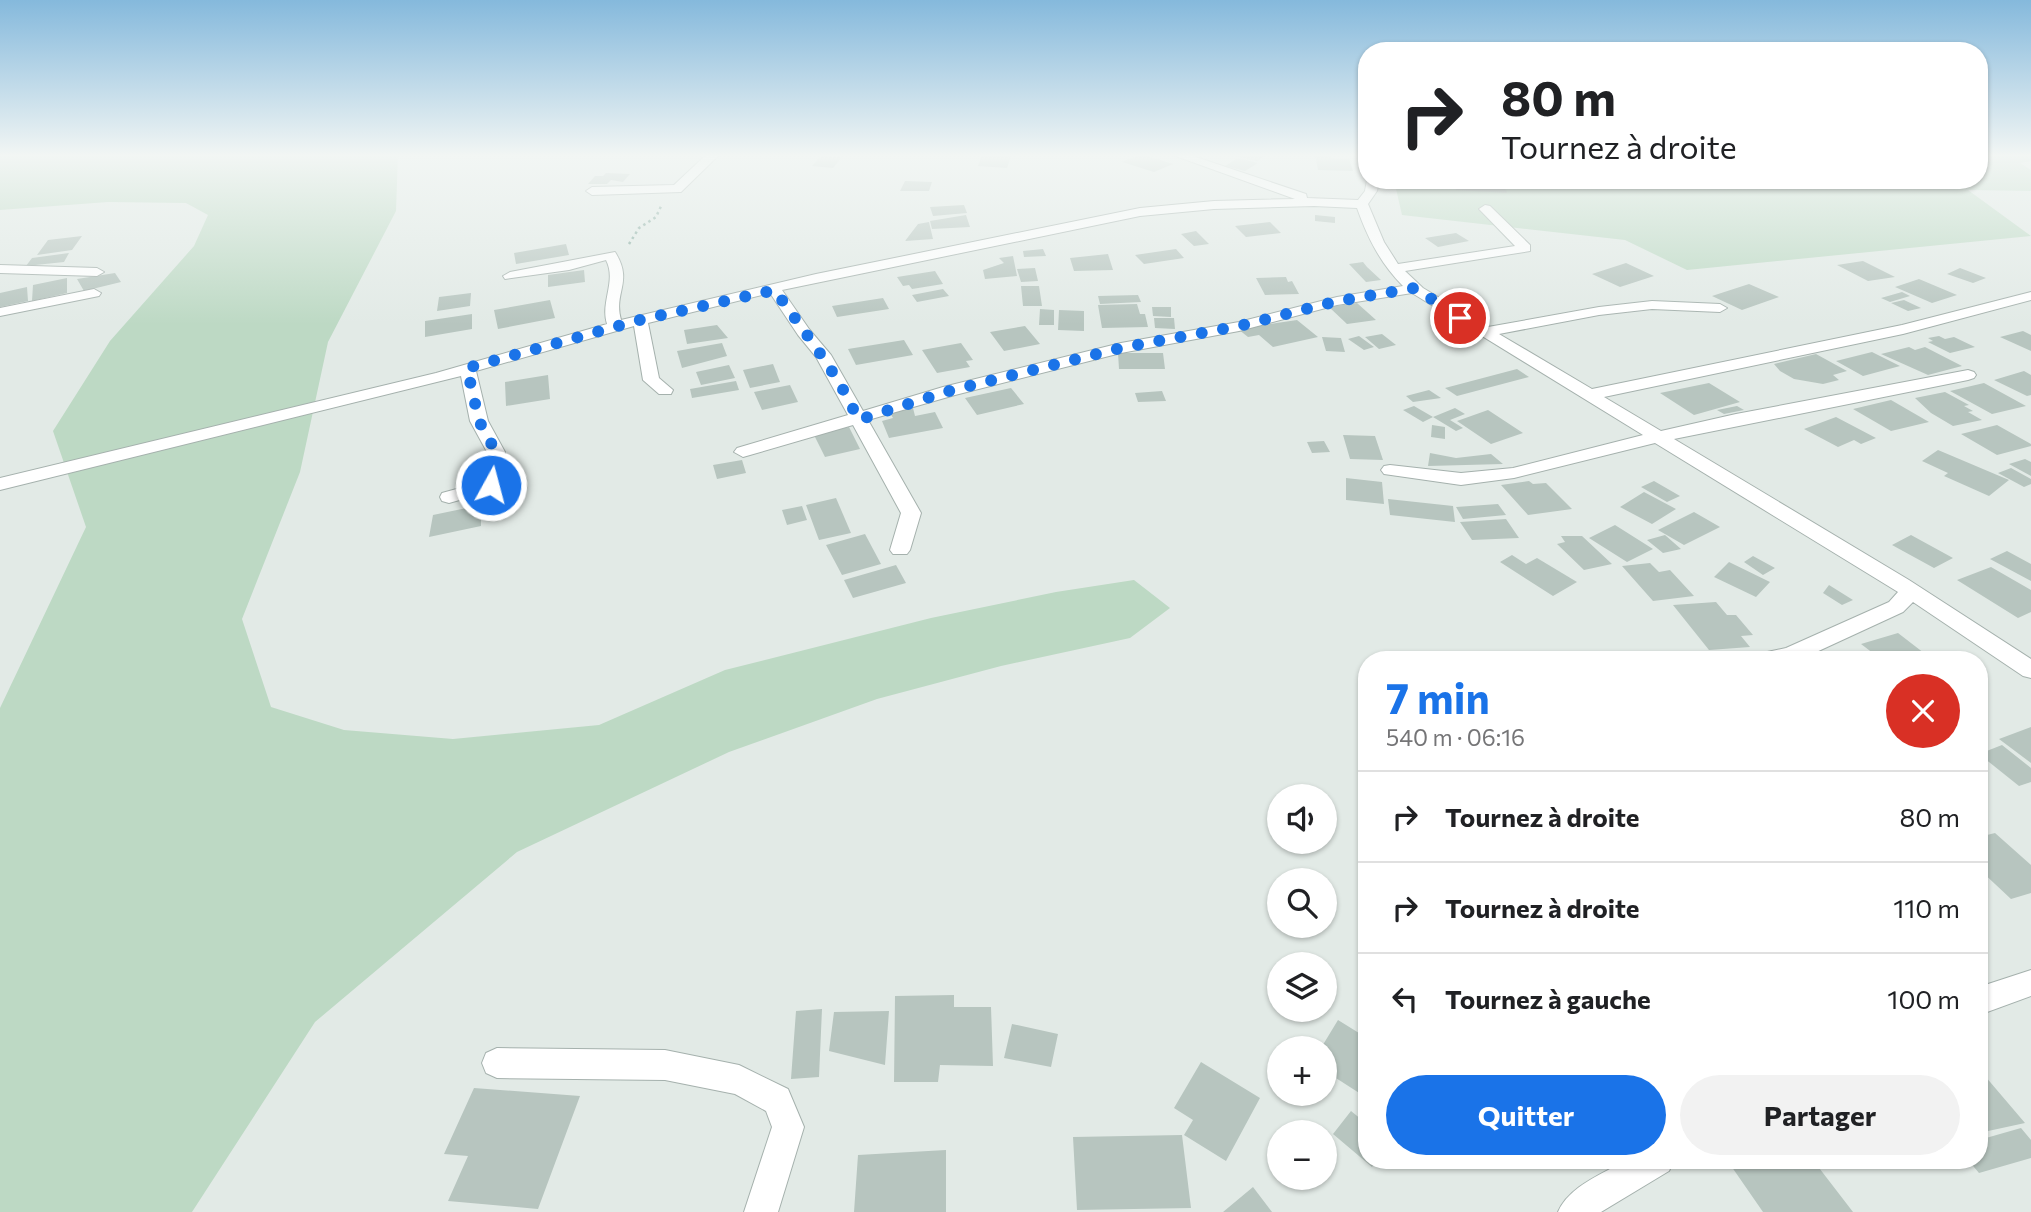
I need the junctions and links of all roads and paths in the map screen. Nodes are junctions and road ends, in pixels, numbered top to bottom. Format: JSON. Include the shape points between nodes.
{"nodes":[{"id":1,"x":659,"y":211,"type":"edge"},
{"id":2,"x":1155,"y":211,"type":"edge"},
{"id":3,"x":1364,"y":211,"type":"edge"},
{"id":4,"x":1487,"y":211,"type":"edge"},
{"id":5,"x":629,"y":244,"type":"dead end"},
{"id":6,"x":0,"y":269,"type":"edge"},
{"id":7,"x":1393,"y":269,"type":"junction"},
{"id":8,"x":97,"y":272,"type":"dead end"},
{"id":9,"x":510,"y":276,"type":"dead end"},
{"id":10,"x":1415,"y":288,"type":"junction"},
{"id":11,"x":775,"y":290,"type":"junction"},
{"id":12,"x":94,"y":293,"type":"dead end"},
{"id":13,"x":2031,"y":296,"type":"edge"},
{"id":14,"x":1720,"y":308,"type":"dead end"},
{"id":15,"x":0,"y":312,"type":"edge"},
{"id":16,"x":640,"y":320,"type":"junction"},
{"id":17,"x":616,"y":327,"type":"junction"},
{"id":18,"x":1484,"y":332,"type":"junction"},
{"id":19,"x":467,"y":368,"type":"junction"},
{"id":20,"x":1968,"y":375,"type":"dead end"},
{"id":21,"x":665,"y":390,"type":"dead end"},
{"id":22,"x":1589,"y":395,"type":"junction"},
{"id":23,"x":858,"y":420,"type":"junction"},
{"id":24,"x":1657,"y":437,"type":"junction"},
{"id":25,"x":743,"y":452,"type":"dead end"},
{"id":26,"x":1390,"y":470,"type":"dead end"},
{"id":27,"x":0,"y":484,"type":"edge"},
{"id":28,"x":449,"y":497,"type":"dead end"},
{"id":29,"x":900,"y":550,"type":"dead end"},
{"id":30,"x":1911,"y":591,"type":"junction"},
{"id":31,"x":1800,"y":651,"type":"edge"},
{"id":32,"x":2031,"y":670,"type":"edge"},
{"id":33,"x":2031,"y":983,"type":"edge"},
{"id":34,"x":1988,"y":998,"type":"edge"},
{"id":35,"x":497,"y":1063,"type":"dead end"},
{"id":36,"x":1643,"y":1169,"type":"edge"},
{"id":37,"x":761,"y":1212,"type":"edge"},
{"id":38,"x":1575,"y":1212,"type":"edge"}],
"edges":[{"from":1,"to":5,"type":"path"},
{"from":2,"to":11,"type":"street"},
{"from":3,"to":7,"type":"street"},
{"from":4,"to":7,"type":"street","via":[[1525,248]]},
{"from":6,"to":8,"type":"street"},
{"from":7,"to":10,"type":"street"},
{"from":9,"to":17,"type":"street","via":[[610,255],[618,267],[610,315]]},
{"from":10,"to":18,"type":"street"},
{"from":10,"to":23,"type":"street","via":[[1121,348],[949,391]]},
{"from":11,"to":16,"type":"street"},
{"from":11,"to":23,"type":"street","via":[[823,355]]},
{"from":12,"to":15,"type":"street"},
{"from":13,"to":22,"type":"street","via":[[1903,329]]},
{"from":14,"to":18,"type":"street","via":[[1652,306]]},
{"from":16,"to":17,"type":"street"},
{"from":16,"to":21,"type":"street","via":[[651,380]]},
{"from":17,"to":19,"type":"street"},
{"from":18,"to":22,"type":"street"},
{"from":19,"to":27,"type":"street"},
{"from":19,"to":28,"type":"street","via":[[479,421],[496,452],[495,471],[491,485]]},
{"from":20,"to":24,"type":"street"},
{"from":22,"to":24,"type":"street"},
{"from":23,"to":25,"type":"street"},
{"from":23,"to":29,"type":"street","via":[[911,513]]},
{"from":24,"to":26,"type":"street","via":[[1514,473],[1461,479]]},
{"from":24,"to":30,"type":"street"},
{"from":30,"to":31,"type":"street","via":[[1896,607]]},
{"from":30,"to":32,"type":"street"},
{"from":33,"to":34,"type":"street"},
{"from":35,"to":37,"type":"street","via":[[665,1065],[739,1080],[777,1100],[788,1127]]},
{"from":36,"to":38,"type":"street"}]}
